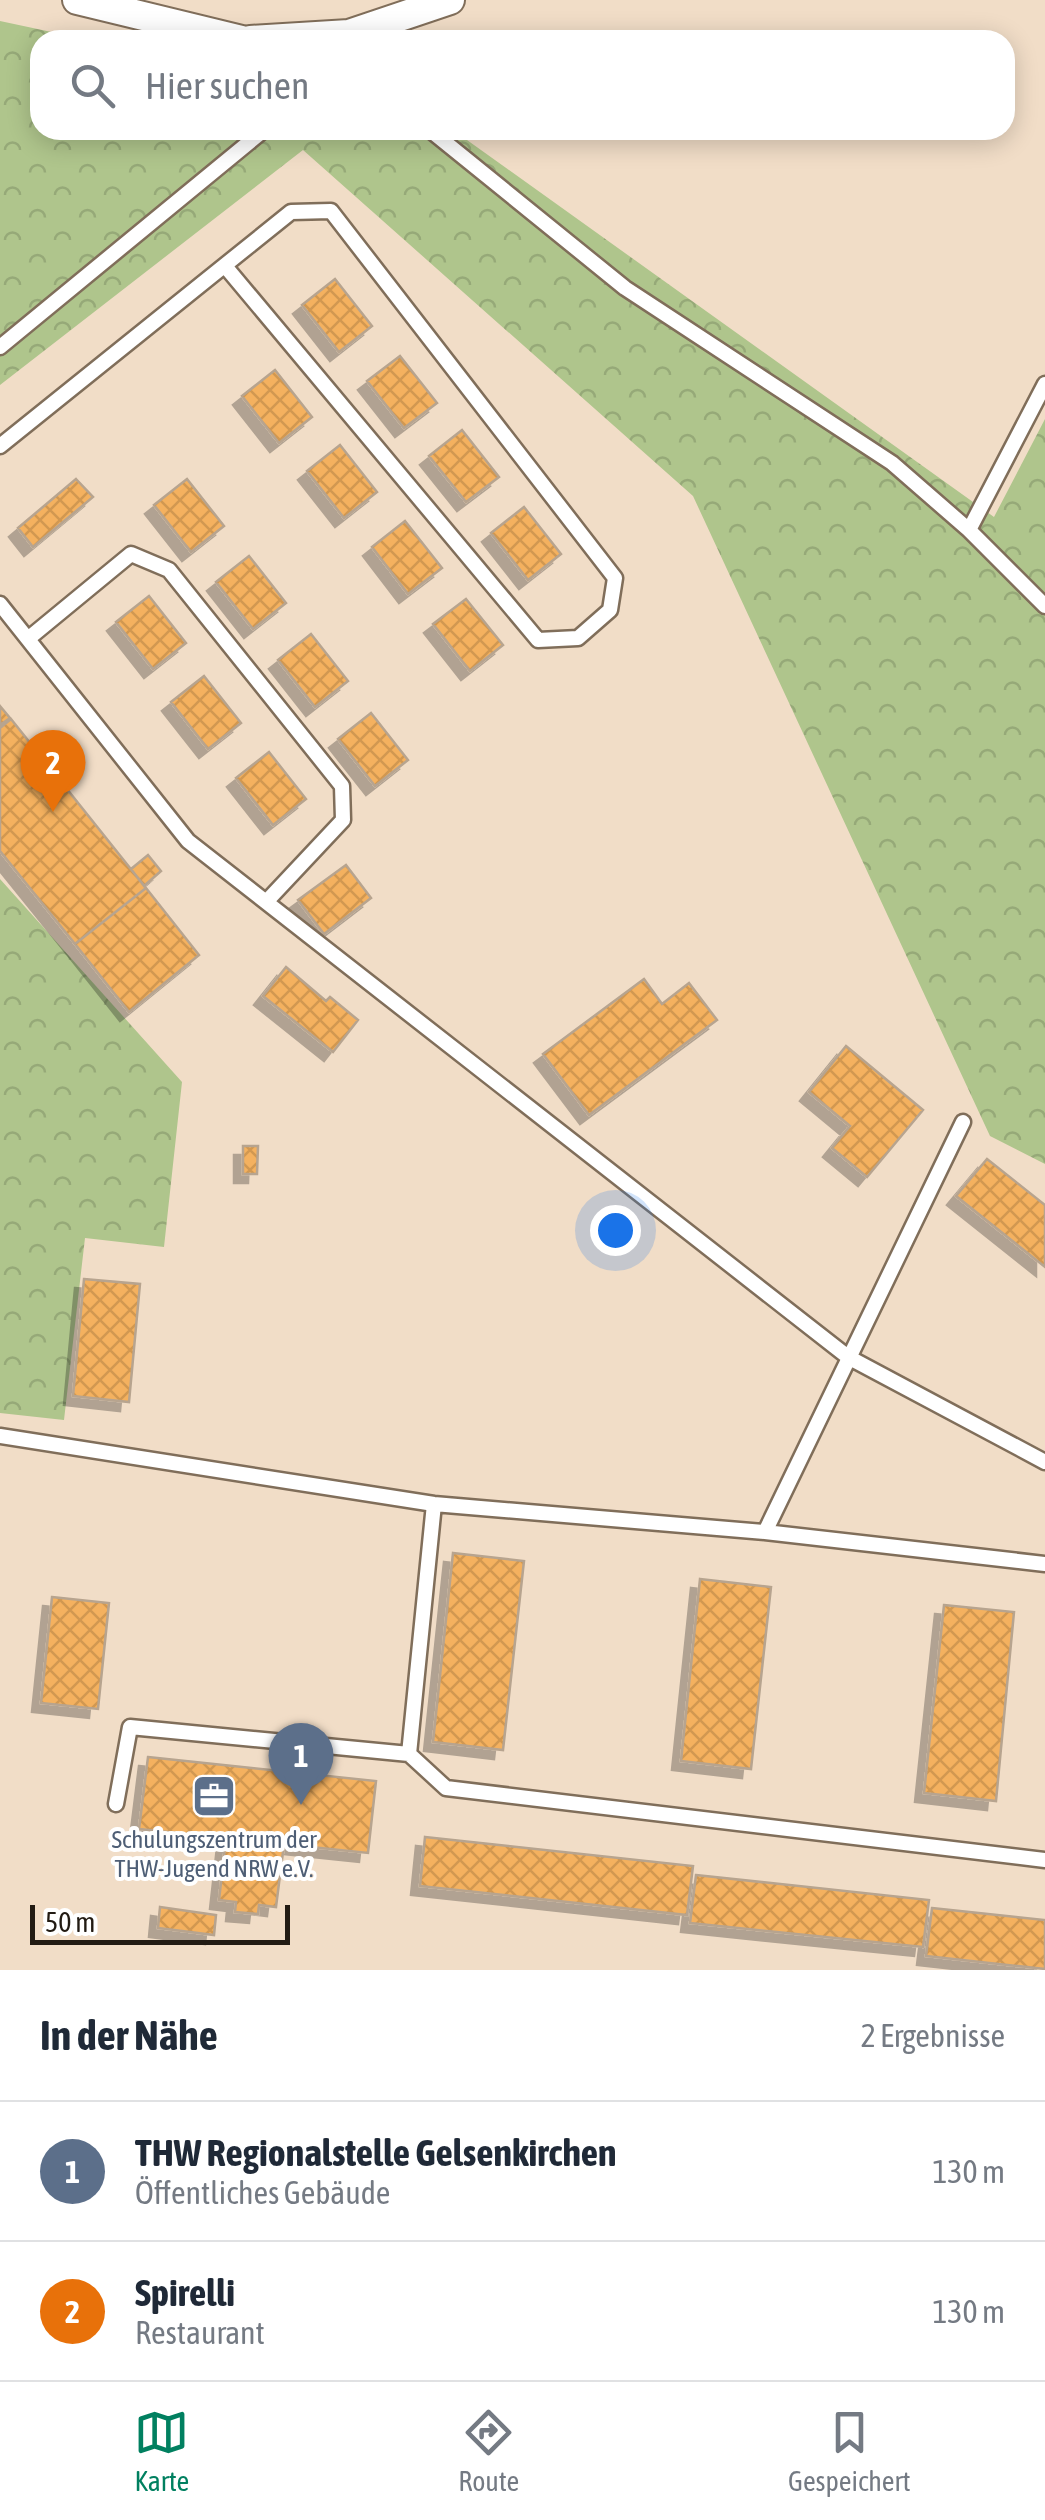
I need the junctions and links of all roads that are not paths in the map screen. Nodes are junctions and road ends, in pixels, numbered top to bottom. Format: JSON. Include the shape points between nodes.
{"nodes":[{"id":1,"x":77,"y":0,"type":"edge"},
{"id":2,"x":450,"y":0,"type":"edge"},
{"id":3,"x":201,"y":30,"type":"edge"},
{"id":4,"x":361,"y":30,"type":"edge"},
{"id":5,"x":252,"y":140,"type":"edge"},
{"id":6,"x":442,"y":140,"type":"edge"},
{"id":7,"x":224,"y":266,"type":"junction"},
{"id":8,"x":0,"y":348,"type":"edge"},
{"id":9,"x":1045,"y":384,"type":"edge"},
{"id":10,"x":0,"y":446,"type":"edge"},
{"id":11,"x":969,"y":530,"type":"junction"},
{"id":12,"x":0,"y":604,"type":"edge"},
{"id":13,"x":1045,"y":606,"type":"edge"},
{"id":14,"x":29,"y":638,"type":"junction"},
{"id":15,"x":266,"y":902,"type":"junction"},
{"id":16,"x":963,"y":1122,"type":"dead end"},
{"id":17,"x":848,"y":1357,"type":"junction"},
{"id":18,"x":0,"y":1436,"type":"edge"},
{"id":19,"x":1045,"y":1462,"type":"edge"},
{"id":20,"x":434,"y":1504,"type":"junction"},
{"id":21,"x":765,"y":1532,"type":"junction"},
{"id":22,"x":1045,"y":1564,"type":"edge"},
{"id":23,"x":409,"y":1754,"type":"junction"},
{"id":24,"x":116,"y":1804,"type":"dead end"},
{"id":25,"x":1045,"y":1860,"type":"edge"}],
"edges":[{"from":1,"to":3,"type":"street"},
{"from":2,"to":4,"type":"street"},
{"from":5,"to":8,"type":"lane"},
{"from":6,"to":11,"type":"lane","via":[[625,288],[892,463]]},
{"from":7,"to":7,"type":"lane","via":[[538,640],[578,638],[610,610],[615,578],[331,212],[291,212]]},
{"from":7,"to":10,"type":"lane"},
{"from":9,"to":11,"type":"lane"},
{"from":11,"to":13,"type":"lane"},
{"from":12,"to":14,"type":"lane"},
{"from":14,"to":15,"type":"lane","via":[[188,840]]},
{"from":14,"to":15,"type":"lane","via":[[131,554],[169,570],[342,786],[343,820]]},
{"from":15,"to":17,"type":"lane"},
{"from":16,"to":17,"type":"lane"},
{"from":17,"to":19,"type":"lane"},
{"from":17,"to":21,"type":"lane"},
{"from":18,"to":20,"type":"lane"},
{"from":20,"to":21,"type":"lane"},
{"from":20,"to":23,"type":"lane"},
{"from":21,"to":22,"type":"lane"},
{"from":23,"to":24,"type":"lane","via":[[130,1727]]},
{"from":23,"to":25,"type":"lane","via":[[446,1788]]}]}
